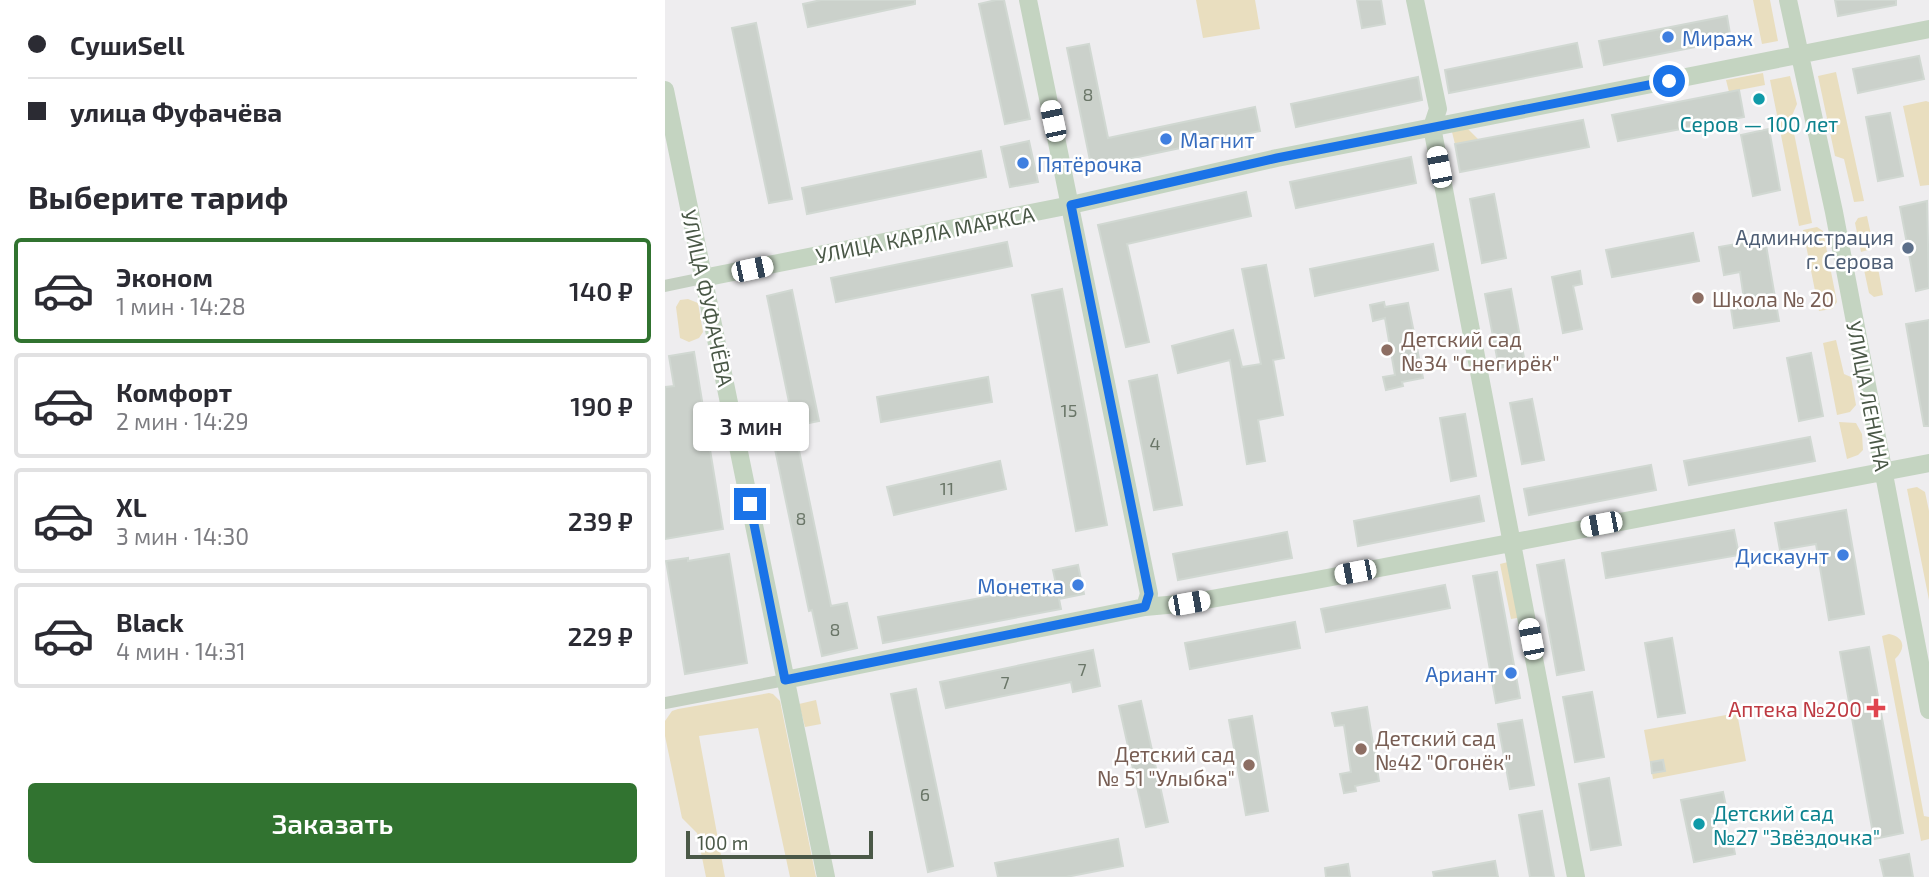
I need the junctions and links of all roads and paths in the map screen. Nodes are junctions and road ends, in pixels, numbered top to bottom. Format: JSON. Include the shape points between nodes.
{"nodes":[{"id":1,"x":1028,"y":0,"type":"edge"},
{"id":2,"x":1415,"y":0,"type":"edge"},
{"id":3,"x":1789,"y":0,"type":"edge"},
{"id":4,"x":1929,"y":29,"type":"edge"},
{"id":5,"x":1800,"y":55,"type":"junction"},
{"id":6,"x":665,"y":90,"type":"edge"},
{"id":7,"x":1432,"y":127,"type":"junction"},
{"id":8,"x":1071,"y":205,"type":"junction"},
{"id":9,"x":703,"y":278,"type":"junction"},
{"id":10,"x":665,"y":286,"type":"edge"},
{"id":11,"x":1929,"y":463,"type":"edge"},
{"id":12,"x":1883,"y":472,"type":"junction"},
{"id":13,"x":1512,"y":541,"type":"junction"},
{"id":14,"x":1145,"y":607,"type":"junction"},
{"id":15,"x":785,"y":680,"type":"junction"},
{"id":16,"x":665,"y":703,"type":"edge"},
{"id":17,"x":1929,"y":709,"type":"edge"},
{"id":18,"x":826,"y":877,"type":"edge"},
{"id":19,"x":1576,"y":877,"type":"edge"}],
"edges":[{"from":1,"to":8,"type":"street"},
{"from":2,"to":7,"type":"street","via":[[1438,109]]},
{"from":3,"to":5,"type":"street","name":"УЛИЦА ЛЕНИНА"},
{"from":4,"to":5,"type":"street","name":"УЛИЦА КАРЛА МАРКСА"},
{"from":5,"to":7,"type":"street","name":"УЛИЦА КАРЛА МАРКСА"},
{"from":5,"to":12,"type":"street","name":"УЛИЦА ЛЕНИНА"},
{"from":6,"to":9,"type":"street","name":"УЛИЦА ФУФАЧЁВА"},
{"from":7,"to":8,"type":"street","name":"УЛИЦА КАРЛА МАРКСА"},
{"from":7,"to":13,"type":"street"},
{"from":8,"to":9,"type":"street","name":"УЛИЦА КАРЛА МАРКСА"},
{"from":8,"to":14,"type":"street","via":[[1149,594]]},
{"from":9,"to":10,"type":"street"},
{"from":9,"to":15,"type":"street","name":"УЛИЦА ФУФАЧЁВА"},
{"from":11,"to":12,"type":"street"},
{"from":12,"to":13,"type":"street"},
{"from":12,"to":17,"type":"street","name":"УЛИЦА ЛЕНИНА"},
{"from":13,"to":14,"type":"street","via":[[1202,601]]},
{"from":13,"to":19,"type":"street"},
{"from":14,"to":15,"type":"street"},
{"from":15,"to":16,"type":"street"},
{"from":15,"to":18,"type":"street","name":"УЛИЦА ФУФАЧЁВА"}]}
